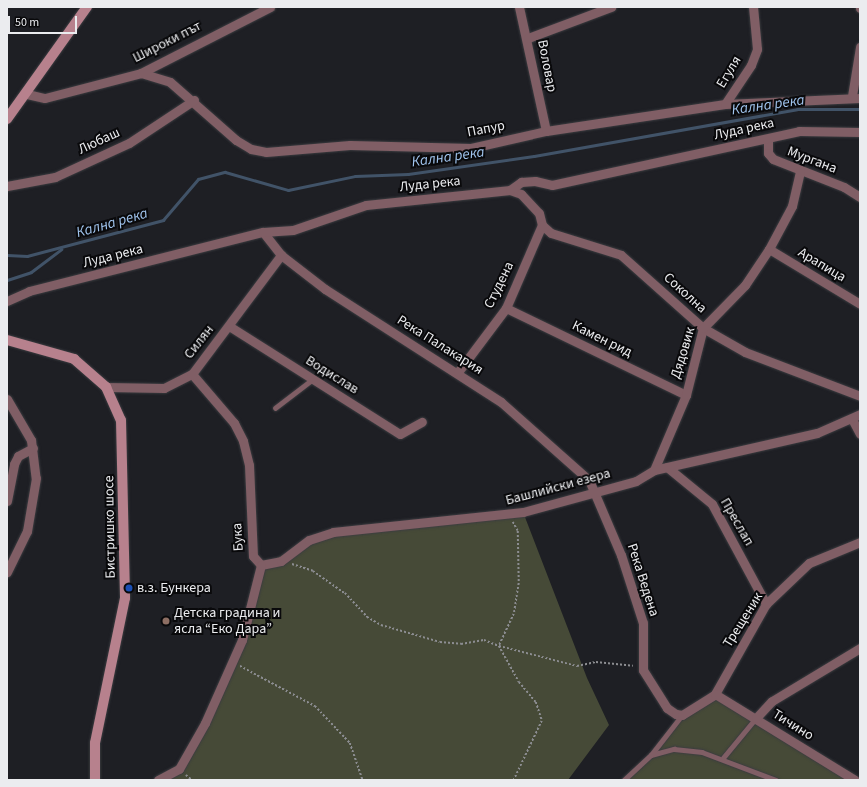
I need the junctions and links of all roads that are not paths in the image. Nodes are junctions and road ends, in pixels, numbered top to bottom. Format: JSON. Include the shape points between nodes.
{"nodes":[{"id":1,"x":87,"y":7,"type":"edge"},
{"id":2,"x":270,"y":7,"type":"edge"},
{"id":3,"x":519,"y":7,"type":"edge"},
{"id":4,"x":611,"y":7,"type":"edge"},
{"id":5,"x":753,"y":7,"type":"edge"},
{"id":6,"x":528,"y":38,"type":"junction"},
{"id":7,"x":860,"y":47,"type":"edge"},
{"id":8,"x":141,"y":73,"type":"junction"},
{"id":9,"x":27,"y":94,"type":"junction"},
{"id":10,"x":856,"y":97,"type":"edge"},
{"id":11,"x":194,"y":100,"type":"junction"},
{"id":12,"x":726,"y":104,"type":"junction"},
{"id":13,"x":7,"y":119,"type":"edge"},
{"id":14,"x":546,"y":131,"type":"junction"},
{"id":15,"x":860,"y":132,"type":"edge"},
{"id":16,"x":768,"y":139,"type":"junction"},
{"id":17,"x":800,"y":171,"type":"junction"},
{"id":18,"x":7,"y":186,"type":"edge"},
{"id":19,"x":510,"y":190,"type":"junction"},
{"id":20,"x":860,"y":197,"type":"edge"},
{"id":21,"x":542,"y":225,"type":"junction"},
{"id":22,"x":263,"y":232,"type":"junction"},
{"id":23,"x":769,"y":250,"type":"junction"},
{"id":24,"x":281,"y":255,"type":"junction"},
{"id":25,"x":7,"y":301,"type":"edge"},
{"id":26,"x":860,"y":304,"type":"edge"},
{"id":27,"x":506,"y":308,"type":"junction"},
{"id":28,"x":229,"y":326,"type":"junction"},
{"id":29,"x":703,"y":328,"type":"junction"},
{"id":30,"x":7,"y":340,"type":"edge"},
{"id":31,"x":458,"y":372,"type":"junction"},
{"id":32,"x":192,"y":374,"type":"junction"},
{"id":33,"x":313,"y":379,"type":"junction"},
{"id":34,"x":106,"y":388,"type":"junction"},
{"id":35,"x":686,"y":395,"type":"junction"},
{"id":36,"x":860,"y":396,"type":"edge"},
{"id":37,"x":7,"y":399,"type":"edge"},
{"id":38,"x":275,"y":408,"type":"dead end"},
{"id":39,"x":856,"y":416,"type":"edge"},
{"id":40,"x":422,"y":422,"type":"dead end"},
{"id":41,"x":860,"y":434,"type":"edge"},
{"id":42,"x":33,"y":448,"type":"junction"},
{"id":43,"x":668,"y":467,"type":"junction"},
{"id":44,"x":654,"y":470,"type":"junction"},
{"id":45,"x":592,"y":491,"type":"junction"},
{"id":46,"x":7,"y":501,"type":"edge"},
{"id":47,"x":860,"y":542,"type":"edge"},
{"id":48,"x":261,"y":565,"type":"junction"},
{"id":49,"x":7,"y":572,"type":"edge"},
{"id":50,"x":766,"y":604,"type":"junction"},
{"id":51,"x":860,"y":648,"type":"edge"},
{"id":52,"x":715,"y":694,"type":"junction"},
{"id":53,"x":682,"y":715,"type":"junction"},
{"id":54,"x":756,"y":718,"type":"junction"},
{"id":55,"x":651,"y":755,"type":"junction"},
{"id":56,"x":723,"y":758,"type":"junction"},
{"id":57,"x":95,"y":780,"type":"edge"},
{"id":58,"x":158,"y":780,"type":"edge"},
{"id":59,"x":624,"y":780,"type":"edge"},
{"id":60,"x":776,"y":780,"type":"edge"},
{"id":61,"x":855,"y":780,"type":"edge"}],
"edges":[{"from":1,"to":9,"type":"street"},
{"from":2,"to":8,"type":"street","name":"Широки път"},
{"from":3,"to":6,"type":"street","name":"Воловар"},
{"from":4,"to":6,"type":"street"},
{"from":5,"to":12,"type":"street","name":"Егуля","via":[[757,49],[751,65]]},
{"from":6,"to":14,"type":"street","name":"Воловар"},
{"from":7,"to":10,"type":"street"},
{"from":8,"to":9,"type":"street","name":"Широки път","via":[[45,98]]},
{"from":8,"to":11,"type":"street","name":"Папур","via":[[170,82]]},
{"from":9,"to":13,"type":"street"},
{"from":10,"to":12,"type":"street","name":"Папур"},
{"from":11,"to":14,"type":"street","name":"Папур","via":[[236,140],[251,149],[266,152],[350,145],[471,148]]},
{"from":11,"to":18,"type":"street","name":"Любаш","via":[[129,143],[62,174]]},
{"from":12,"to":14,"type":"street","name":"Папур"},
{"from":15,"to":16,"type":"street","name":"Луда река","via":[[799,131]]},
{"from":16,"to":17,"type":"street","name":"Мургана","via":[[770,157]]},
{"from":16,"to":19,"type":"street","name":"Луда река","via":[[552,185],[535,181],[521,182]]},
{"from":17,"to":20,"type":"street","name":"Мургана","via":[[844,187]]},
{"from":17,"to":23,"type":"street","name":"Дядовик","via":[[792,206]]},
{"from":19,"to":21,"type":"street","via":[[521,194],[539,213]]},
{"from":19,"to":22,"type":"street","name":"Луда река","via":[[366,205],[294,230]]},
{"from":21,"to":27,"type":"street","name":"Студена"},
{"from":21,"to":29,"type":"street","name":"Соколна","via":[[551,233],[621,255]]},
{"from":22,"to":24,"type":"street","name":"Река Палакария"},
{"from":22,"to":25,"type":"street","name":"Луда река","via":[[29,291]]},
{"from":23,"to":26,"type":"street","name":"Арапица"},
{"from":23,"to":29,"type":"street","name":"Дядовик","via":[[745,285]]},
{"from":24,"to":28,"type":"street","name":"Силян"},
{"from":24,"to":31,"type":"street","name":"Река Палакария","via":[[325,289]]},
{"from":27,"to":31,"type":"street","name":"Студена"},
{"from":27,"to":35,"type":"street","name":"Камен рид"},
{"from":28,"to":32,"type":"street","name":"Силян"},
{"from":28,"to":33,"type":"street","name":"Водислав"},
{"from":29,"to":35,"type":"street","name":"Дядовик"},
{"from":29,"to":36,"type":"street","name":"Соколна","via":[[745,352]]},
{"from":30,"to":34,"type":"street","name":"Бистришко шосе","via":[[74,358]]},
{"from":31,"to":45,"type":"street","name":"Река Палакария","via":[[525,423],[589,480]]},
{"from":32,"to":34,"type":"street","name":"Силян","via":[[164,388]]},
{"from":32,"to":48,"type":"street","name":"Бука","via":[[234,423],[243,441],[249,465],[253,556]]},
{"from":33,"to":38,"type":"lane"},
{"from":33,"to":40,"type":"street","name":"Водислав","via":[[400,434]]},
{"from":34,"to":57,"type":"street","name":"Бистришко шосе","via":[[115,403],[123,434],[126,577],[120,629],[95,743]]},
{"from":35,"to":44,"type":"street","name":"Дядовик"},
{"from":37,"to":42,"type":"street","via":[[27,431]]},
{"from":39,"to":41,"type":"street"},
{"from":39,"to":43,"type":"street","name":"Башлийски езера","via":[[817,432]]},
{"from":42,"to":46,"type":"street","via":[[18,456],[14,464]]},
{"from":42,"to":49,"type":"street","via":[[36,478],[32,513],[21,546]]},
{"from":43,"to":44,"type":"street","name":"Башлийски езера"},
{"from":43,"to":50,"type":"street","name":"Преслап","via":[[712,504]]},
{"from":44,"to":45,"type":"street","name":"Башлийски езера","via":[[636,481]]},
{"from":45,"to":48,"type":"street","name":"Башлийски езера","via":[[504,516],[333,532],[309,540],[281,561]]},
{"from":45,"to":53,"type":"street","name":"Река Ведена","via":[[621,555],[643,623],[643,670],[667,708]]},
{"from":47,"to":50,"type":"street","name":"Трещеник","via":[[809,563]]},
{"from":48,"to":58,"type":"street","name":"Бука","via":[[233,662],[189,754],[179,769]]},
{"from":50,"to":52,"type":"street","name":"Трещеник"},
{"from":51,"to":54,"type":"street","via":[[772,701]]},
{"from":52,"to":53,"type":"street","name":"Трещеник"},
{"from":52,"to":54,"type":"street","name":"Тичино"},
{"from":53,"to":55,"type":"lane"},
{"from":54,"to":56,"type":"lane"},
{"from":54,"to":61,"type":"street","name":"Тичино"},
{"from":55,"to":56,"type":"lane","via":[[674,749]]},
{"from":55,"to":59,"type":"lane"},
{"from":56,"to":60,"type":"lane"}]}
